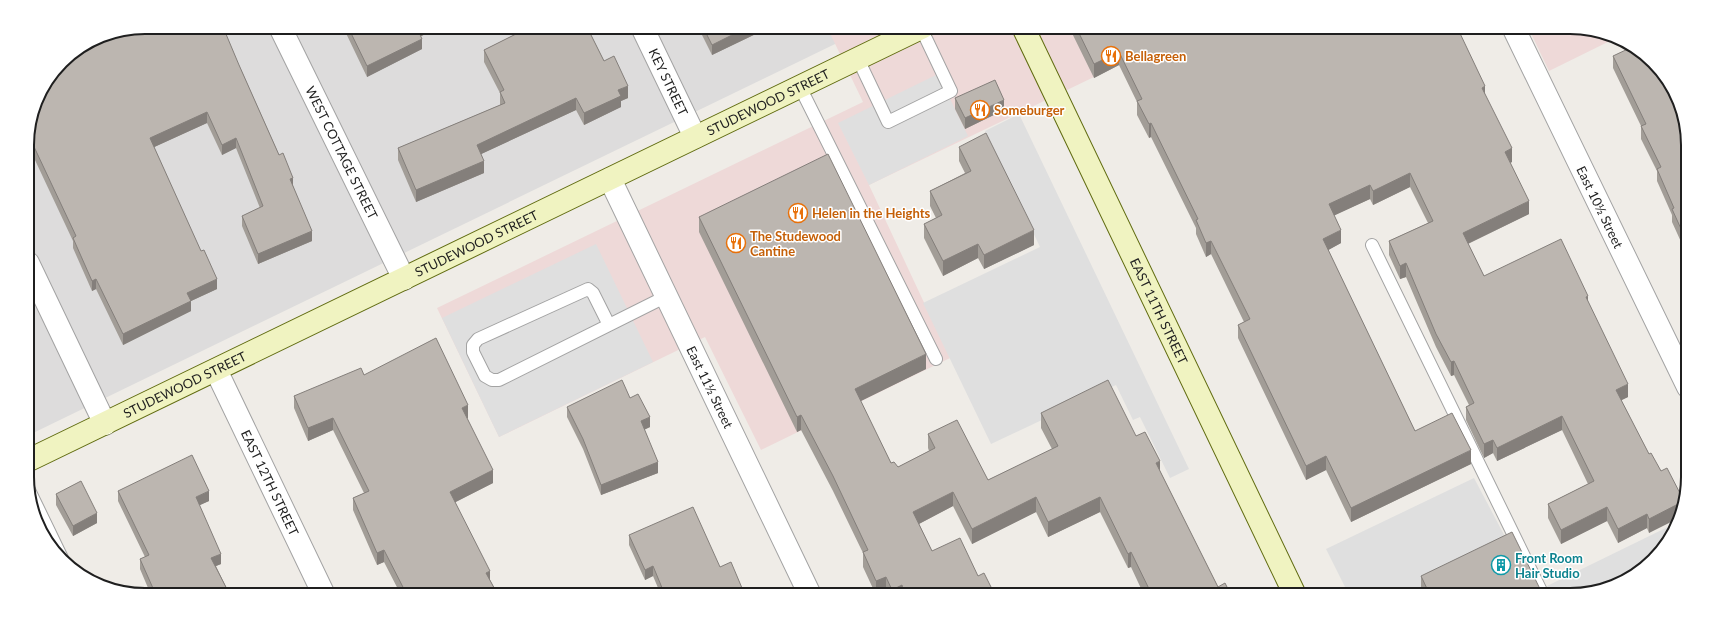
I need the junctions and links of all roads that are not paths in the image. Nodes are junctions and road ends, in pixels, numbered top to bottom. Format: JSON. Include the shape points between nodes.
{"nodes":[{"id":1,"x":283,"y":34,"type":"edge"},
{"id":2,"x":645,"y":34,"type":"edge"},
{"id":3,"x":910,"y":34,"type":"edge"},
{"id":4,"x":925,"y":34,"type":"edge"},
{"id":5,"x":1026,"y":34,"type":"edge"},
{"id":6,"x":1516,"y":34,"type":"edge"},
{"id":7,"x":858,"y":59,"type":"junction"},
{"id":8,"x":800,"y":87,"type":"junction"},
{"id":9,"x":695,"y":138,"type":"junction"},
{"id":10,"x":610,"y":178,"type":"junction"},
{"id":11,"x":1372,"y":245,"type":"dead end"},
{"id":12,"x":34,"y":276,"type":"edge"},
{"id":13,"x":404,"y":279,"type":"junction"},
{"id":14,"x":667,"y":296,"type":"junction"},
{"id":15,"x":609,"y":325,"type":"junction"},
{"id":16,"x":936,"y":359,"type":"dead end"},
{"id":17,"x":216,"y":370,"type":"junction"},
{"id":18,"x":1681,"y":372,"type":"edge"},
{"id":19,"x":105,"y":424,"type":"junction"},
{"id":20,"x":34,"y":458,"type":"edge"},
{"id":21,"x":40,"y":512,"type":"edge"},
{"id":22,"x":52,"y":537,"type":"edge"},
{"id":23,"x":321,"y":588,"type":"edge"},
{"id":24,"x":807,"y":588,"type":"edge"},
{"id":25,"x":1292,"y":588,"type":"edge"},
{"id":26,"x":1540,"y":588,"type":"edge"}],
"edges":[{"from":1,"to":13,"type":"street","name":"WEST COTTAGE STREET"},
{"from":2,"to":9,"type":"street","name":"KEY STREET"},
{"from":3,"to":7,"type":"main road","name":"STUDEWOOD STREET"},
{"from":4,"to":7,"type":"lane","via":[[951,91],[888,122]]},
{"from":5,"to":25,"type":"main road","name":"EAST 11TH STREET"},
{"from":6,"to":18,"type":"street","name":"East 10½ Street"},
{"from":7,"to":8,"type":"main road","name":"STUDEWOOD STREET"},
{"from":8,"to":9,"type":"main road","name":"STUDEWOOD STREET"},
{"from":8,"to":16,"type":"lane"},
{"from":9,"to":10,"type":"main road","name":"STUDEWOOD STREET"},
{"from":10,"to":13,"type":"main road","name":"STUDEWOOD STREET"},
{"from":10,"to":14,"type":"street","name":"East 11½ Street"},
{"from":11,"to":26,"type":"lane"},
{"from":12,"to":19,"type":"street"},
{"from":13,"to":17,"type":"main road","name":"STUDEWOOD STREET"},
{"from":14,"to":15,"type":"lane"},
{"from":14,"to":24,"type":"street","name":"East 11½ Street"},
{"from":15,"to":15,"type":"lane","via":[[499,380],[485,376],[473,352],[473,345],[478,339],[588,289],[593,293]]},
{"from":17,"to":19,"type":"main road","name":"STUDEWOOD STREET"},
{"from":17,"to":23,"type":"street","name":"EAST 12TH STREET"},
{"from":19,"to":20,"type":"main road","name":"STUDEWOOD STREET"},
{"from":21,"to":22,"type":"lane"}]}
